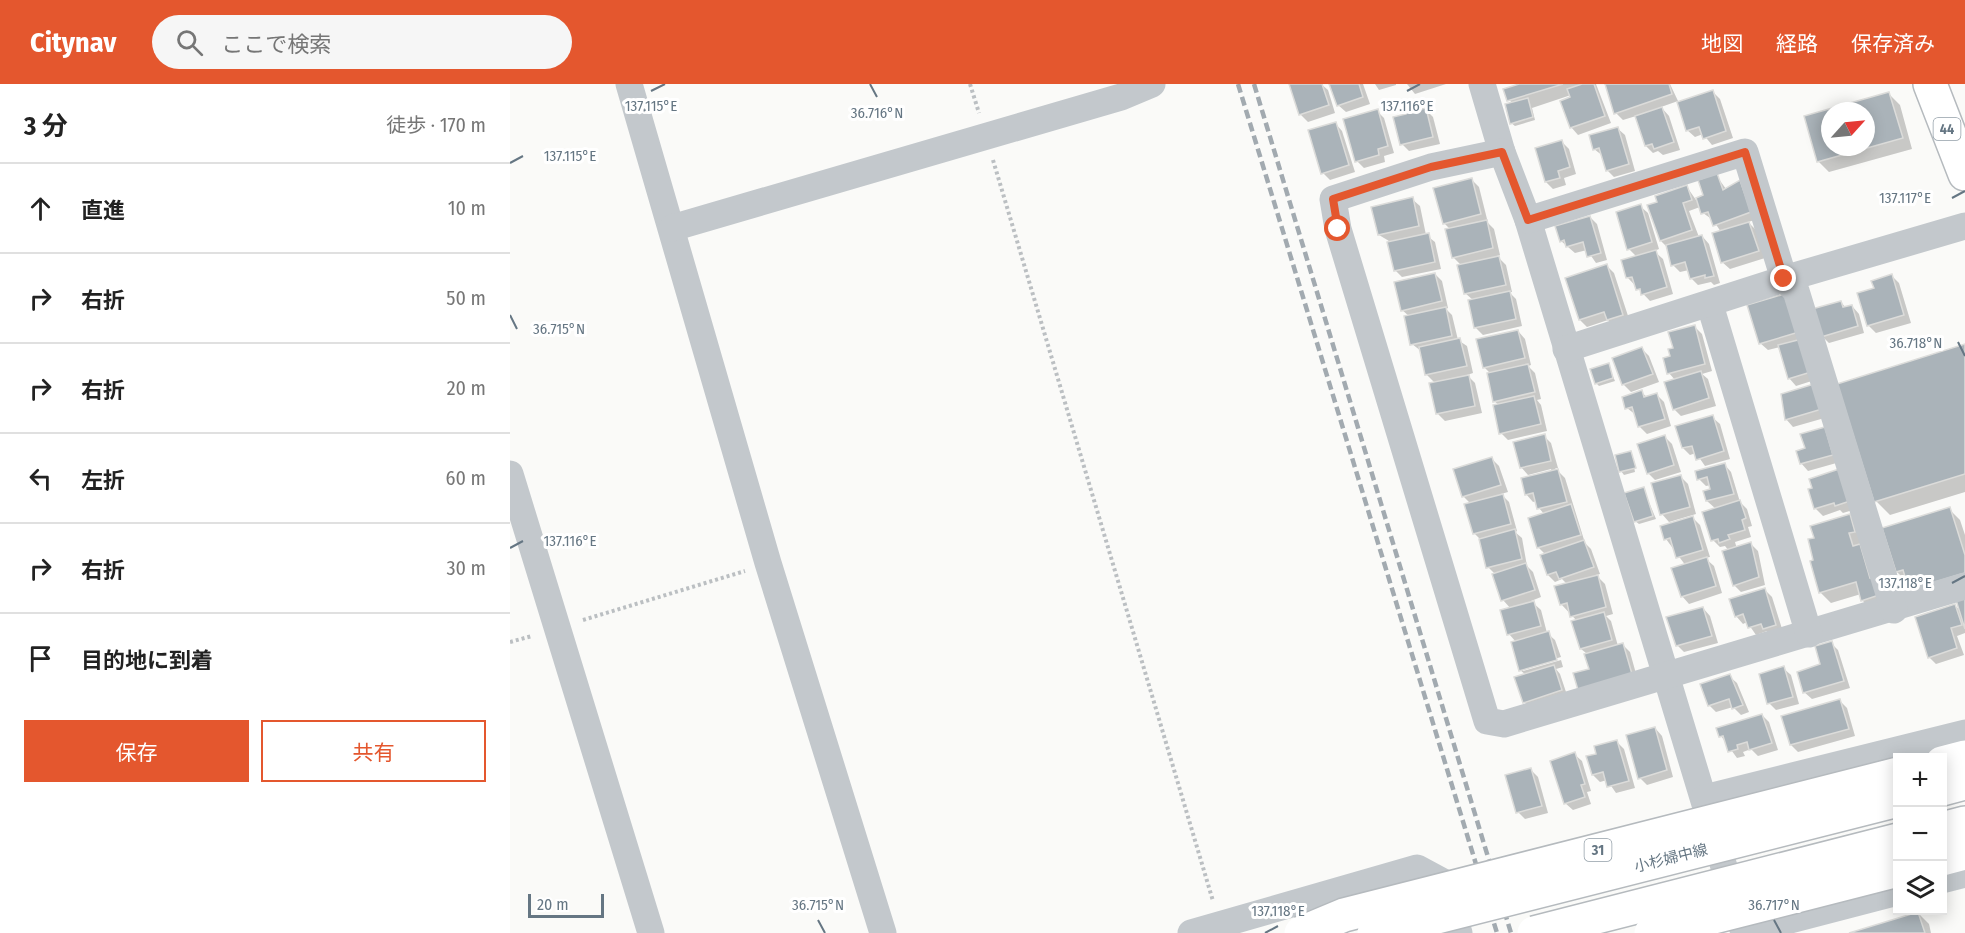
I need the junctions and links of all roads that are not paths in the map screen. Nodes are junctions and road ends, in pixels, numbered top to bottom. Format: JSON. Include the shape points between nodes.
{"nodes":[{"id":1,"x":629,"y":84,"type":"edge"},
{"id":2,"x":1152,"y":84,"type":"edge"},
{"id":3,"x":1482,"y":84,"type":"edge"},
{"id":4,"x":1930,"y":84,"type":"edge"},
{"id":5,"x":1502,"y":152,"type":"junction"},
{"id":6,"x":1965,"y":174,"type":"edge"},
{"id":7,"x":1528,"y":220,"type":"junction"},
{"id":8,"x":1965,"y":226,"type":"edge"},
{"id":9,"x":672,"y":228,"type":"junction"},
{"id":10,"x":1784,"y":279,"type":"junction"},
{"id":11,"x":1710,"y":304,"type":"junction"},
{"id":12,"x":1566,"y":349,"type":"junction"},
{"id":13,"x":510,"y":474,"type":"edge"},
{"id":14,"x":1965,"y":586,"type":"edge"},
{"id":15,"x":1893,"y":610,"type":"junction"},
{"id":16,"x":1809,"y":634,"type":"junction"},
{"id":17,"x":1666,"y":675,"type":"junction"},
{"id":18,"x":1965,"y":733,"type":"edge"},
{"id":19,"x":1965,"y":757,"type":"edge"},
{"id":20,"x":1947,"y":762,"type":"edge"},
{"id":21,"x":1893,"y":775,"type":"edge"},
{"id":22,"x":1965,"y":783,"type":"edge"},
{"id":23,"x":1947,"y":788,"type":"edge"},
{"id":24,"x":1704,"y":798,"type":"junction"},
{"id":25,"x":1893,"y":801,"type":"edge"},
{"id":26,"x":1965,"y":823,"type":"edge"},
{"id":27,"x":1947,"y":828,"type":"edge"},
{"id":28,"x":1893,"y":841,"type":"edge"},
{"id":29,"x":1965,"y":853,"type":"edge"},
{"id":30,"x":1947,"y":857,"type":"edge"},
{"id":31,"x":1893,"y":871,"type":"edge"},
{"id":32,"x":1965,"y":874,"type":"edge"},
{"id":33,"x":1947,"y":879,"type":"edge"},
{"id":34,"x":1893,"y":893,"type":"edge"},
{"id":35,"x":651,"y":933,"type":"edge"},
{"id":36,"x":883,"y":933,"type":"edge"},
{"id":37,"x":1191,"y":933,"type":"edge"},
{"id":38,"x":1301,"y":933,"type":"edge"},
{"id":39,"x":1374,"y":933,"type":"edge"},
{"id":40,"x":1458,"y":933,"type":"edge"},
{"id":41,"x":1534,"y":933,"type":"edge"},
{"id":42,"x":1651,"y":933,"type":"edge"},
{"id":43,"x":1744,"y":933,"type":"edge"}],
"edges":[{"from":1,"to":9,"type":"street"},
{"from":2,"to":9,"type":"street","via":[[1121,97]]},
{"from":3,"to":5,"type":"street"},
{"from":4,"to":6,"type":"main road","number":"44"},
{"from":5,"to":7,"type":"street"},
{"from":5,"to":17,"type":"street","via":[[1431,167],[1333,199],[1338,229],[1486,721],[1504,724]]},
{"from":7,"to":10,"type":"street","via":[[1745,152]]},
{"from":7,"to":12,"type":"street"},
{"from":8,"to":10,"type":"street"},
{"from":9,"to":36,"type":"street","via":[[768,564]]},
{"from":10,"to":11,"type":"street"},
{"from":10,"to":15,"type":"street","via":[[1796,291]]},
{"from":11,"to":12,"type":"street"},
{"from":11,"to":16,"type":"street"},
{"from":12,"to":17,"type":"street"},
{"from":13,"to":35,"type":"street"},
{"from":14,"to":15,"type":"street"},
{"from":15,"to":16,"type":"street"},
{"from":16,"to":17,"type":"street"},
{"from":17,"to":24,"type":"street"},
{"from":18,"to":24,"type":"street"},
{"from":19,"to":20,"type":"main road"},
{"from":21,"to":38,"type":"main road","number":"31","bridge":true,"via":[[1344,915]]},
{"from":22,"to":23,"type":"main road"},
{"from":24,"to":43,"type":"street"},
{"from":25,"to":39,"type":"main road","name":"小杉婦中線","number":"31","bridge":true},
{"from":26,"to":27,"type":"main road"},
{"from":28,"to":41,"type":"main road","bridge":true},
{"from":29,"to":30,"type":"main road"},
{"from":31,"to":42,"type":"main road","bridge":true},
{"from":32,"to":33,"type":"street"},
{"from":34,"to":43,"type":"street"},
{"from":37,"to":40,"type":"street","via":[[1417,868],[1443,882]]}]}
